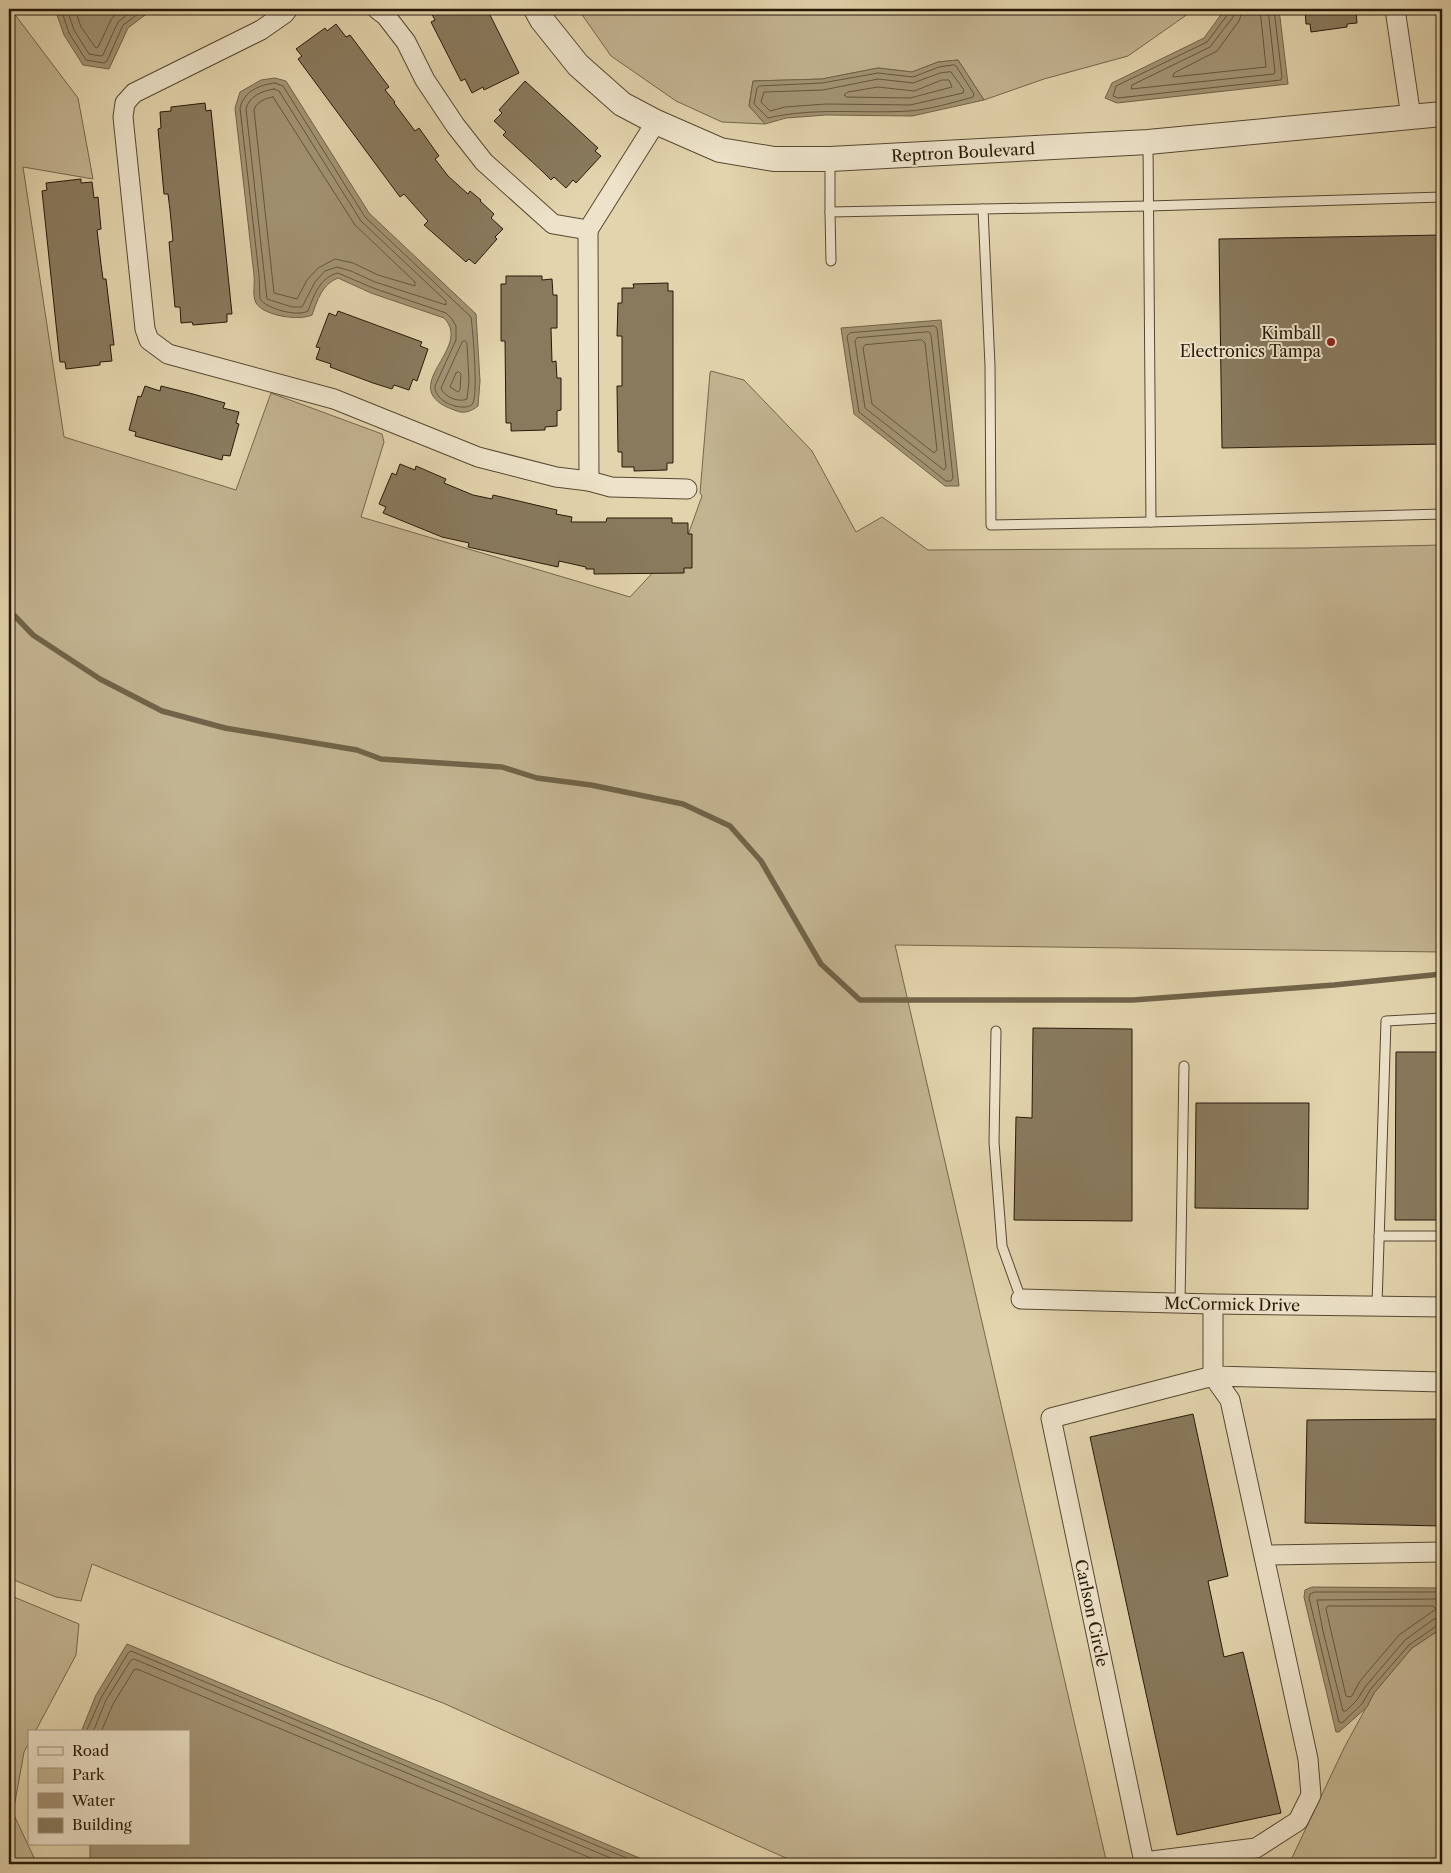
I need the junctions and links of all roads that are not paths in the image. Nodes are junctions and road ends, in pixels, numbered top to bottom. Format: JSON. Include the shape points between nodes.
{"nodes":[{"id":1,"x":288,"y":9,"type":"edge"},
{"id":2,"x":377,"y":9,"type":"edge"},
{"id":3,"x":536,"y":9,"type":"edge"},
{"id":4,"x":1395,"y":9,"type":"edge"},
{"id":5,"x":1442,"y":114,"type":"edge"},
{"id":6,"x":1410,"y":117,"type":"junction"},
{"id":7,"x":656,"y":122,"type":"junction"},
{"id":8,"x":1148,"y":142,"type":"junction"},
{"id":9,"x":830,"y":159,"type":"junction"},
{"id":10,"x":1442,"y":197,"type":"edge"},
{"id":11,"x":1149,"y":206,"type":"junction"},
{"id":12,"x":984,"y":209,"type":"junction"},
{"id":13,"x":830,"y":212,"type":"junction"},
{"id":14,"x":588,"y":230,"type":"junction"},
{"id":15,"x":831,"y":261,"type":"dead end"},
{"id":16,"x":589,"y":481,"type":"junction"},
{"id":17,"x":687,"y":489,"type":"dead end"},
{"id":18,"x":1442,"y":514,"type":"edge"},
{"id":19,"x":1151,"y":522,"type":"junction"},
{"id":20,"x":1442,"y":1018,"type":"edge"},
{"id":21,"x":996,"y":1031,"type":"dead end"},
{"id":22,"x":1184,"y":1066,"type":"dead end"},
{"id":23,"x":1379,"y":1236,"type":"junction"},
{"id":24,"x":1442,"y":1236,"type":"edge"},
{"id":25,"x":1021,"y":1299,"type":"joint"},
{"id":26,"x":1180,"y":1303,"type":"junction"},
{"id":27,"x":1213,"y":1304,"type":"junction"},
{"id":28,"x":1377,"y":1305,"type":"junction"},
{"id":29,"x":1442,"y":1307,"type":"edge"},
{"id":30,"x":1213,"y":1376,"type":"junction"},
{"id":31,"x":1442,"y":1382,"type":"edge"},
{"id":32,"x":1442,"y":1552,"type":"edge"},
{"id":33,"x":1264,"y":1555,"type":"junction"},
{"id":34,"x":1257,"y":1856,"type":"edge"}],
"edges":[{"from":1,"to":16,"type":"street","via":[[261,30],[134,93],[125,103],[123,117],[145,329],[149,340],[168,354],[334,399],[478,457],[556,477]]},
{"from":2,"to":14,"type":"street","via":[[406,42],[425,80],[484,162],[553,224]]},
{"from":3,"to":7,"type":"street","name":"Reptron Boulevard","via":[[578,65],[622,104]]},
{"from":4,"to":6,"type":"street"},
{"from":5,"to":6,"type":"street","name":"Reptron Boulevard"},
{"from":6,"to":8,"type":"street","name":"Reptron Boulevard"},
{"from":7,"to":9,"type":"street","name":"Reptron Boulevard","via":[[720,150],[774,159]]},
{"from":7,"to":14,"type":"street"},
{"from":8,"to":9,"type":"street","name":"Reptron Boulevard"},
{"from":8,"to":11,"type":"lane"},
{"from":9,"to":13,"type":"lane"},
{"from":10,"to":11,"type":"lane"},
{"from":11,"to":12,"type":"lane"},
{"from":11,"to":19,"type":"lane"},
{"from":12,"to":13,"type":"lane"},
{"from":12,"to":19,"type":"lane","via":[[990,366],[991,525]]},
{"from":13,"to":15,"type":"lane"},
{"from":14,"to":16,"type":"street"},
{"from":16,"to":17,"type":"street","via":[[611,487]]},
{"from":18,"to":19,"type":"lane"},
{"from":20,"to":23,"type":"lane","via":[[1386,1021]]},
{"from":21,"to":25,"type":"lane","via":[[994,1142],[1002,1246]]},
{"from":22,"to":26,"type":"lane"},
{"from":23,"to":24,"type":"lane"},
{"from":23,"to":28,"type":"lane"},
{"from":25,"to":26,"type":"street","name":"McCormick Drive"},
{"from":26,"to":27,"type":"street","name":"McCormick Drive"},
{"from":27,"to":28,"type":"street","name":"McCormick Drive"},
{"from":27,"to":30,"type":"street"},
{"from":28,"to":29,"type":"street","name":"McCormick Drive"},
{"from":30,"to":31,"type":"street","name":"Carlson Circle"},
{"from":30,"to":33,"type":"street","name":"Carlson Circle","via":[[1230,1400]]},
{"from":30,"to":34,"type":"street","name":"Carlson Circle","via":[[1051,1418],[1144,1862]]},
{"from":32,"to":33,"type":"street"},
{"from":33,"to":34,"type":"street","name":"Carlson Circle","via":[[1308,1758],[1311,1795],[1298,1821]]}]}
